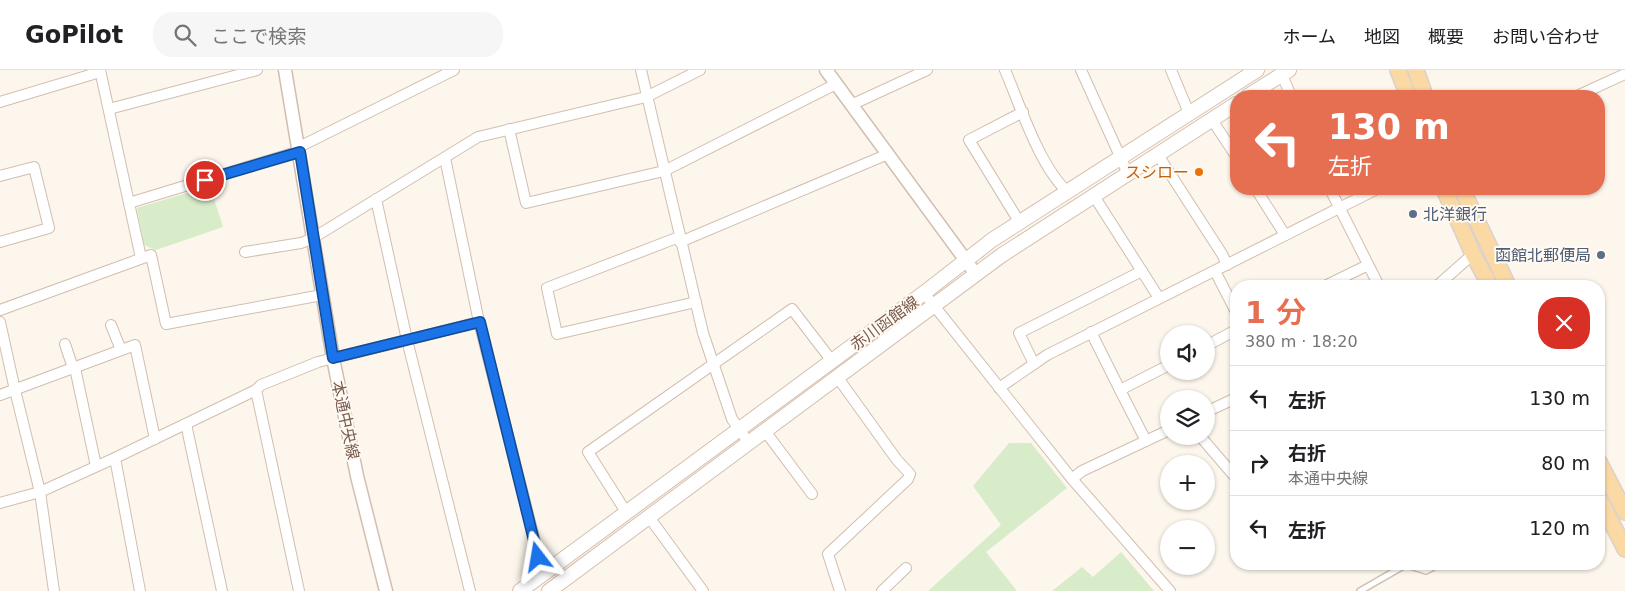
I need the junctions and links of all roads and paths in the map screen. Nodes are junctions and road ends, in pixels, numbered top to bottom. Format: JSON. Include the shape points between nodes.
{"nodes":[{"id":1,"x":257,"y":70,"type":"edge"},
{"id":2,"x":286,"y":70,"type":"edge"},
{"id":3,"x":454,"y":70,"type":"edge"},
{"id":4,"x":640,"y":70,"type":"edge"},
{"id":5,"x":700,"y":70,"type":"edge"},
{"id":6,"x":826,"y":70,"type":"edge"},
{"id":7,"x":926,"y":70,"type":"edge"},
{"id":8,"x":1005,"y":70,"type":"edge"},
{"id":9,"x":1081,"y":70,"type":"edge"},
{"id":10,"x":1171,"y":70,"type":"edge"},
{"id":11,"x":1257,"y":70,"type":"edge"},
{"id":12,"x":1398,"y":70,"type":"edge"},
{"id":13,"x":1416,"y":70,"type":"edge"},
{"id":14,"x":100,"y":71,"type":"edge"},
{"id":15,"x":1285,"y":72,"type":"edge"},
{"id":16,"x":1625,"y":74,"type":"edge"},
{"id":17,"x":836,"y":84,"type":"junction"},
{"id":18,"x":1257,"y":90,"type":"edge"},
{"id":19,"x":1290,"y":90,"type":"edge"},
{"id":20,"x":1406,"y":90,"type":"edge"},
{"id":21,"x":1424,"y":90,"type":"edge"},
{"id":22,"x":1590,"y":90,"type":"edge"},
{"id":23,"x":646,"y":97,"type":"junction"},
{"id":24,"x":0,"y":102,"type":"edge"},
{"id":25,"x":851,"y":104,"type":"junction"},
{"id":26,"x":1230,"y":108,"type":"edge"},
{"id":27,"x":109,"y":109,"type":"junction"},
{"id":28,"x":1023,"y":112,"type":"junction"},
{"id":29,"x":1190,"y":113,"type":"junction"},
{"id":30,"x":1212,"y":120,"type":"junction"},
{"id":31,"x":509,"y":130,"type":"junction"},
{"id":32,"x":1230,"y":147,"type":"edge"},
{"id":33,"x":299,"y":149,"type":"junction"},
{"id":34,"x":888,"y":154,"type":"junction"},
{"id":35,"x":1158,"y":155,"type":"junction"},
{"id":36,"x":445,"y":158,"type":"junction"},
{"id":37,"x":1120,"y":158,"type":"junction"},
{"id":38,"x":664,"y":171,"type":"junction"},
{"id":39,"x":1128,"y":174,"type":"junction"},
{"id":40,"x":0,"y":176,"type":"edge"},
{"id":41,"x":1068,"y":192,"type":"junction"},
{"id":42,"x":1260,"y":195,"type":"edge"},
{"id":43,"x":1333,"y":195,"type":"edge"},
{"id":44,"x":1364,"y":195,"type":"edge"},
{"id":45,"x":1447,"y":195,"type":"edge"},
{"id":46,"x":1465,"y":195,"type":"edge"},
{"id":47,"x":1094,"y":196,"type":"junction"},
{"id":48,"x":376,"y":199,"type":"junction"},
{"id":49,"x":128,"y":203,"type":"junction"},
{"id":50,"x":1339,"y":209,"type":"junction"},
{"id":51,"x":1020,"y":223,"type":"junction"},
{"id":52,"x":1286,"y":236,"type":"junction"},
{"id":53,"x":313,"y":238,"type":"junction"},
{"id":54,"x":680,"y":240,"type":"junction"},
{"id":55,"x":0,"y":242,"type":"edge"},
{"id":56,"x":245,"y":252,"type":"dead end"},
{"id":57,"x":1473,"y":254,"type":"junction"},
{"id":58,"x":141,"y":258,"type":"junction"},
{"id":59,"x":966,"y":261,"type":"junction"},
{"id":60,"x":1227,"y":265,"type":"junction"},
{"id":61,"x":1368,"y":265,"type":"junction"},
{"id":62,"x":1215,"y":271,"type":"junction"},
{"id":63,"x":1142,"y":272,"type":"junction"},
{"id":64,"x":975,"y":273,"type":"junction"},
{"id":65,"x":1337,"y":280,"type":"edge"},
{"id":66,"x":1376,"y":280,"type":"edge"},
{"id":67,"x":1443,"y":280,"type":"edge"},
{"id":68,"x":1487,"y":280,"type":"edge"},
{"id":69,"x":1505,"y":280,"type":"edge"},
{"id":70,"x":924,"y":293,"type":"junction"},
{"id":71,"x":322,"y":295,"type":"junction"},
{"id":72,"x":1160,"y":298,"type":"junction"},
{"id":73,"x":1230,"y":300,"type":"edge"},
{"id":74,"x":696,"y":302,"type":"junction"},
{"id":75,"x":934,"y":306,"type":"junction"},
{"id":76,"x":0,"y":310,"type":"edge"},
{"id":77,"x":0,"y":322,"type":"edge"},
{"id":78,"x":480,"y":322,"type":"junction"},
{"id":79,"x":111,"y":324,"type":"dead end"},
{"id":80,"x":1091,"y":332,"type":"junction"},
{"id":81,"x":1230,"y":333,"type":"edge"},
{"id":82,"x":407,"y":340,"type":"junction"},
{"id":83,"x":1215,"y":341,"type":"edge"},
{"id":84,"x":65,"y":344,"type":"dead end"},
{"id":85,"x":122,"y":350,"type":"junction"},
{"id":86,"x":333,"y":358,"type":"junction"},
{"id":87,"x":832,"y":361,"type":"junction"},
{"id":88,"x":714,"y":364,"type":"junction"},
{"id":89,"x":1034,"y":364,"type":"junction"},
{"id":90,"x":74,"y":368,"type":"junction"},
{"id":91,"x":1160,"y":370,"type":"edge"},
{"id":92,"x":838,"y":378,"type":"junction"},
{"id":93,"x":998,"y":388,"type":"junction"},
{"id":94,"x":15,"y":390,"type":"junction"},
{"id":95,"x":256,"y":390,"type":"junction"},
{"id":96,"x":1120,"y":390,"type":"junction"},
{"id":97,"x":0,"y":395,"type":"edge"},
{"id":98,"x":1230,"y":401,"type":"edge"},
{"id":99,"x":1215,"y":408,"type":"edge"},
{"id":100,"x":186,"y":424,"type":"junction"},
{"id":101,"x":739,"y":429,"type":"junction"},
{"id":102,"x":765,"y":431,"type":"junction"},
{"id":103,"x":1160,"y":434,"type":"edge"},
{"id":104,"x":154,"y":439,"type":"junction"},
{"id":105,"x":1146,"y":441,"type":"junction"},
{"id":106,"x":749,"y":443,"type":"junction"},
{"id":107,"x":1208,"y":445,"type":"edge"},
{"id":108,"x":115,"y":458,"type":"junction"},
{"id":109,"x":96,"y":466,"type":"junction"},
{"id":110,"x":1230,"y":471,"type":"edge"},
{"id":111,"x":1605,"y":474,"type":"edge"},
{"id":112,"x":1072,"y":479,"type":"junction"},
{"id":113,"x":40,"y":492,"type":"junction"},
{"id":114,"x":812,"y":494,"type":"dead end"},
{"id":115,"x":0,"y":503,"type":"edge"},
{"id":116,"x":1605,"y":510,"type":"edge"},
{"id":117,"x":626,"y":512,"type":"junction"},
{"id":118,"x":1625,"y":512,"type":"edge"},
{"id":119,"x":648,"y":517,"type":"junction"},
{"id":120,"x":1625,"y":549,"type":"edge"},
{"id":121,"x":906,"y":568,"type":"dead end"},
{"id":122,"x":1395,"y":570,"type":"edge"},
{"id":123,"x":544,"y":572,"type":"junction"},
{"id":124,"x":54,"y":591,"type":"edge"},
{"id":125,"x":140,"y":591,"type":"edge"},
{"id":126,"x":222,"y":591,"type":"edge"},
{"id":127,"x":299,"y":591,"type":"edge"},
{"id":128,"x":386,"y":591,"type":"edge"},
{"id":129,"x":470,"y":591,"type":"edge"},
{"id":130,"x":520,"y":591,"type":"edge"},
{"id":131,"x":549,"y":591,"type":"edge"},
{"id":132,"x":702,"y":591,"type":"edge"},
{"id":133,"x":840,"y":591,"type":"edge"},
{"id":134,"x":882,"y":591,"type":"edge"},
{"id":135,"x":1170,"y":591,"type":"edge"},
{"id":136,"x":1360,"y":591,"type":"edge"}],
"edges":[{"from":1,"to":27,"type":"street"},
{"from":2,"to":33,"type":"street","name":"本通中央線"},
{"from":3,"to":33,"type":"street"},
{"from":4,"to":23,"type":"street"},
{"from":5,"to":23,"type":"street"},
{"from":6,"to":17,"type":"street"},
{"from":7,"to":25,"type":"street"},
{"from":8,"to":28,"type":"street"},
{"from":9,"to":37,"type":"street"},
{"from":10,"to":29,"type":"street"},
{"from":11,"to":29,"type":"main road","name":"赤川函館線"},
{"from":12,"to":20,"type":"main road"},
{"from":13,"to":21,"type":"main road"},
{"from":14,"to":24,"type":"street"},
{"from":14,"to":27,"type":"street"},
{"from":15,"to":18,"type":"main road"},
{"from":15,"to":19,"type":"street"},
{"from":16,"to":22,"type":"street"},
{"from":17,"to":25,"type":"street"},
{"from":17,"to":38,"type":"street"},
{"from":23,"to":31,"type":"street"},
{"from":23,"to":38,"type":"street"},
{"from":25,"to":34,"type":"street"},
{"from":26,"to":30,"type":"main road","name":"赤川函館線"},
{"from":27,"to":49,"type":"street"},
{"from":28,"to":41,"type":"street","via":[[1043,159]]},
{"from":28,"to":51,"type":"street","via":[[969,140]]},
{"from":29,"to":37,"type":"main road","name":"赤川函館線"},
{"from":30,"to":32,"type":"street"},
{"from":30,"to":35,"type":"main road","name":"赤川函館線"},
{"from":31,"to":36,"type":"street","via":[[478,137]]},
{"from":31,"to":38,"type":"street","via":[[526,204]]},
{"from":33,"to":49,"type":"street"},
{"from":33,"to":53,"type":"street","name":"本通中央線"},
{"from":34,"to":54,"type":"street"},
{"from":34,"to":59,"type":"street"},
{"from":35,"to":39,"type":"main road","name":"赤川函館線"},
{"from":35,"to":60,"type":"street"},
{"from":36,"to":48,"type":"street"},
{"from":36,"to":78,"type":"street"},
{"from":37,"to":39,"type":"street"},
{"from":37,"to":41,"type":"main road","name":"赤川函館線"},
{"from":38,"to":54,"type":"street"},
{"from":39,"to":47,"type":"main road","name":"赤川函館線"},
{"from":40,"to":55,"type":"street","via":[[34,167],[49,228]]},
{"from":41,"to":51,"type":"main road","name":"赤川函館線"},
{"from":42,"to":52,"type":"street"},
{"from":43,"to":50,"type":"street"},
{"from":44,"to":50,"type":"street"},
{"from":45,"to":57,"type":"main road"},
{"from":46,"to":69,"type":"main road"},
{"from":47,"to":63,"type":"street"},
{"from":47,"to":64,"type":"main road","name":"赤川函館線"},
{"from":48,"to":53,"type":"street"},
{"from":48,"to":82,"type":"street"},
{"from":49,"to":58,"type":"street"},
{"from":50,"to":52,"type":"street"},
{"from":50,"to":61,"type":"street"},
{"from":51,"to":59,"type":"main road","name":"赤川函館線"},
{"from":52,"to":60,"type":"street"},
{"from":53,"to":56,"type":"street","via":[[301,244]]},
{"from":53,"to":71,"type":"street","name":"本通中央線"},
{"from":54,"to":74,"type":"street"},
{"from":54,"to":74,"type":"street","via":[[547,288],[557,334]]},
{"from":57,"to":67,"type":"street"},
{"from":57,"to":68,"type":"main road"},
{"from":58,"to":71,"type":"street","via":[[152,255],[166,324]]},
{"from":58,"to":76,"type":"street"},
{"from":59,"to":64,"type":"street"},
{"from":59,"to":70,"type":"main road","name":"赤川函館線"},
{"from":60,"to":62,"type":"street"},
{"from":61,"to":65,"type":"street"},
{"from":61,"to":66,"type":"street"},
{"from":62,"to":72,"type":"street"},
{"from":62,"to":73,"type":"street"},
{"from":63,"to":72,"type":"street"},
{"from":63,"to":89,"type":"street","via":[[1019,333]]},
{"from":64,"to":75,"type":"main road","name":"赤川函館線"},
{"from":70,"to":75,"type":"street"},
{"from":70,"to":87,"type":"main road","name":"赤川函館線"},
{"from":71,"to":86,"type":"street","name":"本通中央線"},
{"from":72,"to":80,"type":"street"},
{"from":74,"to":88,"type":"street","via":[[702,333]]},
{"from":75,"to":92,"type":"main road","name":"赤川函館線"},
{"from":75,"to":93,"type":"street"},
{"from":77,"to":94,"type":"street"},
{"from":78,"to":82,"type":"street"},
{"from":78,"to":123,"type":"street"},
{"from":79,"to":85,"type":"street"},
{"from":80,"to":89,"type":"street"},
{"from":80,"to":96,"type":"street"},
{"from":81,"to":83,"type":"street"},
{"from":82,"to":86,"type":"street"},
{"from":82,"to":129,"type":"street"},
{"from":84,"to":90,"type":"street"},
{"from":85,"to":90,"type":"street"},
{"from":85,"to":104,"type":"street","via":[[135,345]]},
{"from":86,"to":95,"type":"street","via":[[261,385]]},
{"from":86,"to":128,"type":"street","name":"本通中央線","via":[[357,476]]},
{"from":87,"to":88,"type":"street","via":[[792,309]]},
{"from":87,"to":101,"type":"main road","name":"赤川函館線"},
{"from":88,"to":101,"type":"street","via":[[732,419]]},
{"from":88,"to":117,"type":"street","via":[[588,452]]},
{"from":89,"to":93,"type":"street"},
{"from":90,"to":94,"type":"street"},
{"from":90,"to":109,"type":"street"},
{"from":91,"to":96,"type":"street"},
{"from":92,"to":102,"type":"main road","name":"赤川函館線"},
{"from":92,"to":133,"type":"street","via":[[910,474],[828,554]]},
{"from":93,"to":112,"type":"street"},
{"from":94,"to":97,"type":"street"},
{"from":94,"to":113,"type":"street"},
{"from":95,"to":100,"type":"street"},
{"from":95,"to":127,"type":"street"},
{"from":96,"to":105,"type":"street"},
{"from":98,"to":99,"type":"street"},
{"from":100,"to":104,"type":"street"},
{"from":100,"to":126,"type":"street"},
{"from":101,"to":106,"type":"street"},
{"from":101,"to":117,"type":"main road","name":"赤川函館線"},
{"from":102,"to":106,"type":"main road","name":"赤川函館線"},
{"from":102,"to":114,"type":"street"},
{"from":103,"to":105,"type":"street"},
{"from":104,"to":108,"type":"street"},
{"from":105,"to":112,"type":"street","via":[[1082,471]]},
{"from":106,"to":119,"type":"main road","name":"赤川函館線"},
{"from":107,"to":110,"type":"street"},
{"from":108,"to":109,"type":"street"},
{"from":108,"to":125,"type":"street"},
{"from":109,"to":113,"type":"street"},
{"from":111,"to":118,"type":"main road"},
{"from":112,"to":135,"type":"street"},
{"from":113,"to":115,"type":"street"},
{"from":113,"to":124,"type":"street"},
{"from":116,"to":120,"type":"main road"},
{"from":117,"to":123,"type":"main road","name":"赤川函館線"},
{"from":119,"to":131,"type":"main road","name":"赤川函館線"},
{"from":119,"to":132,"type":"street"},
{"from":121,"to":134,"type":"street"},
{"from":122,"to":136,"type":"lane"},
{"from":123,"to":130,"type":"main road","name":"赤川函館線"}]}
